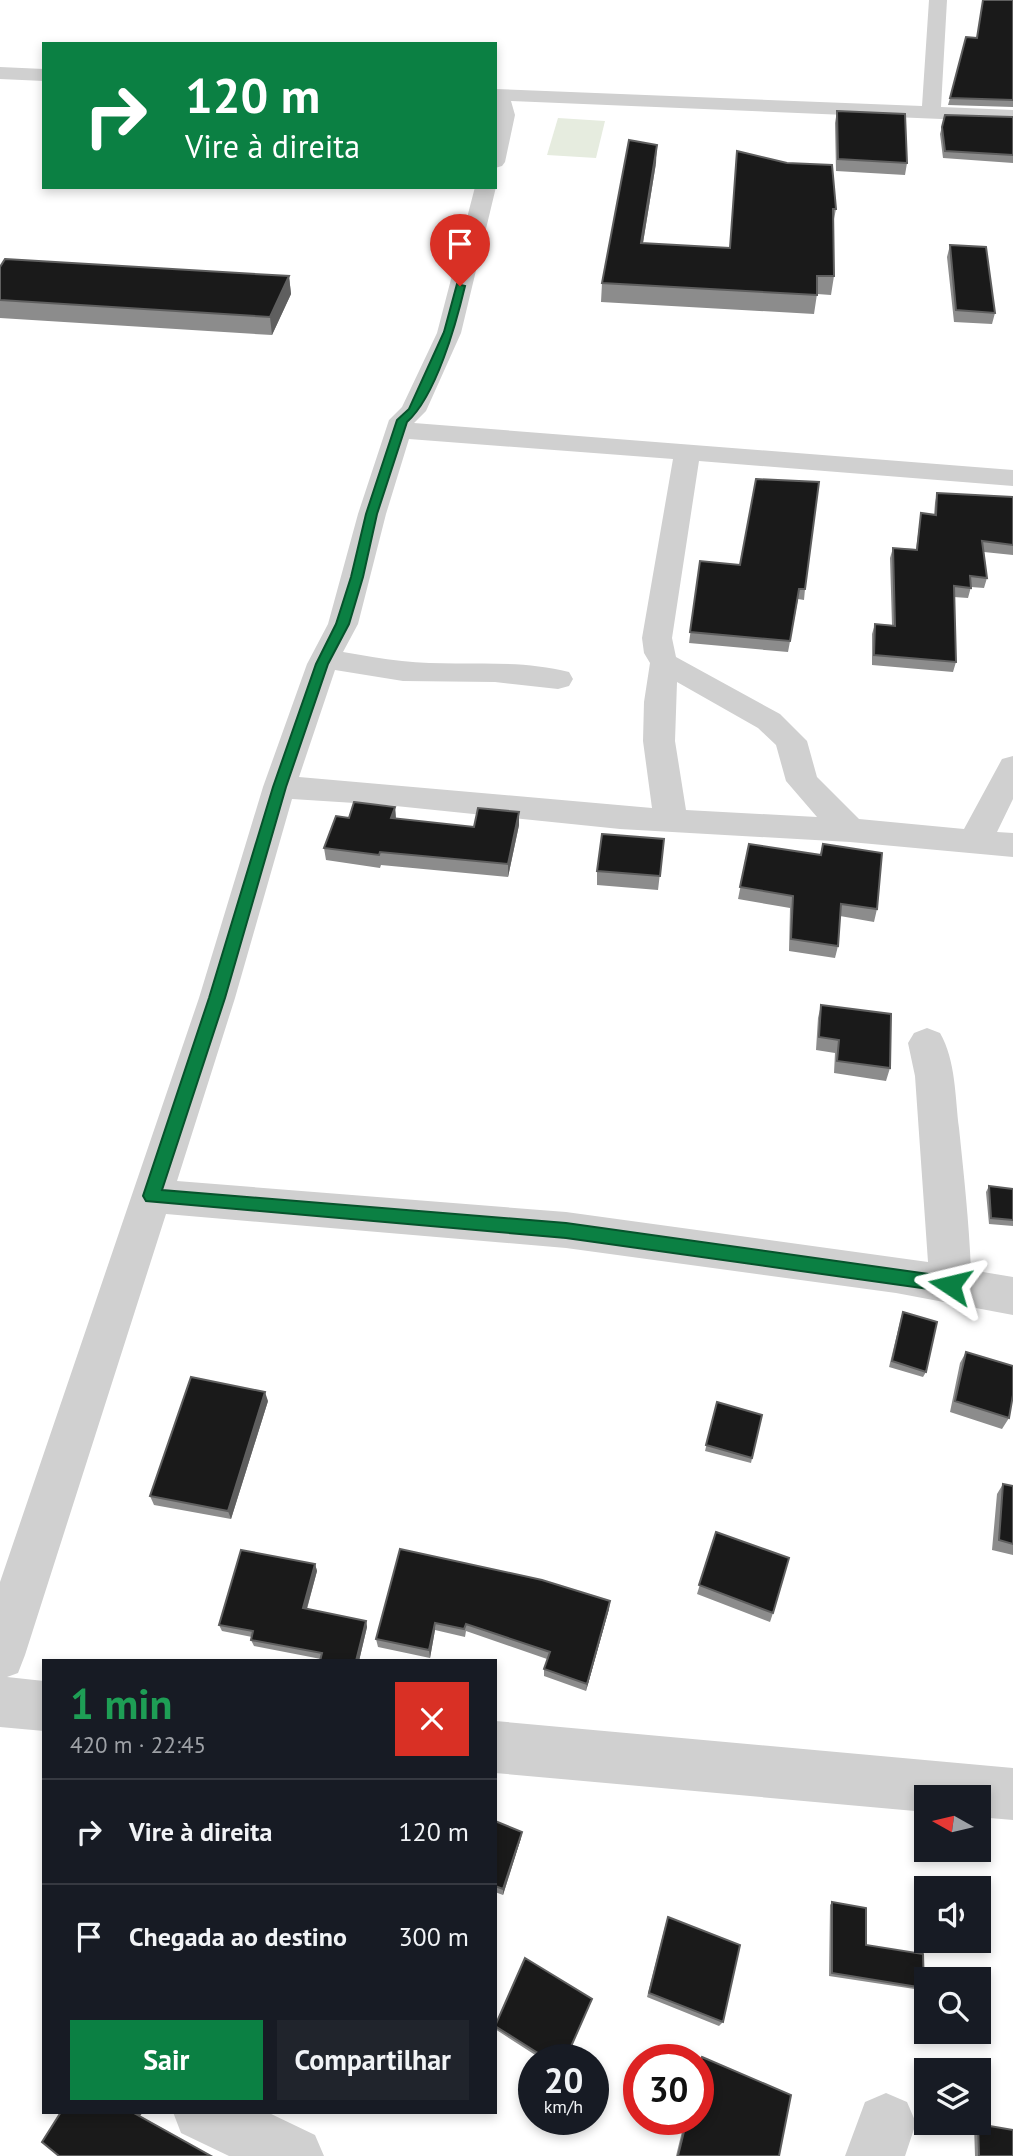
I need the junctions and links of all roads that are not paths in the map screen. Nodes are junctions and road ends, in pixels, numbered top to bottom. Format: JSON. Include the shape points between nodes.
{"nodes":[{"id":1,"x":938,"y":0,"type":"edge"},
{"id":2,"x":0,"y":73,"type":"edge"},
{"id":3,"x":42,"y":75,"type":"edge"},
{"id":4,"x":497,"y":95,"type":"edge"},
{"id":5,"x":931,"y":112,"type":"junction"},
{"id":6,"x":1013,"y":117,"type":"edge"},
{"id":7,"x":497,"y":152,"type":"edge"},
{"id":8,"x":485,"y":189,"type":"edge"},
{"id":9,"x":400,"y":430,"type":"junction"},
{"id":10,"x":687,"y":454,"type":"junction"},
{"id":11,"x":1013,"y":478,"type":"edge"},
{"id":12,"x":665,"y":663,"type":"junction"},
{"id":13,"x":322,"y":664,"type":"junction"},
{"id":14,"x":558,"y":679,"type":"dead end"},
{"id":15,"x":1013,"y":767,"type":"edge"},
{"id":16,"x":279,"y":787,"type":"junction"},
{"id":17,"x":671,"y":819,"type":"junction"},
{"id":18,"x":850,"y":830,"type":"junction"},
{"id":19,"x":975,"y":841,"type":"junction"},
{"id":20,"x":1013,"y":845,"type":"edge"},
{"id":21,"x":927,"y":1043,"type":"dead end"},
{"id":22,"x":152,"y":1196,"type":"junction"},
{"id":23,"x":950,"y":1285,"type":"junction"},
{"id":24,"x":1013,"y":1296,"type":"edge"},
{"id":25,"x":0,"y":1655,"type":"edge"},
{"id":26,"x":0,"y":1702,"type":"edge"},
{"id":27,"x":42,"y":1706,"type":"edge"},
{"id":28,"x":497,"y":1747,"type":"edge"},
{"id":29,"x":1013,"y":1794,"type":"edge"},
{"id":30,"x":206,"y":2114,"type":"edge"},
{"id":31,"x":294,"y":2156,"type":"edge"}],
"edges":[{"from":1,"to":5,"type":"street"},
{"from":2,"to":3,"type":"street"},
{"from":4,"to":5,"type":"street"},
{"from":4,"to":7,"type":"street","via":[[505,114]]},
{"from":5,"to":6,"type":"street"},
{"from":8,"to":9,"type":"street","via":[[449,332]]},
{"from":9,"to":10,"type":"street"},
{"from":9,"to":13,"type":"street","via":[[342,624]]},
{"from":10,"to":11,"type":"street"},
{"from":10,"to":12,"type":"street","via":[[657,638]]},
{"from":12,"to":17,"type":"street","via":[[658,695],[661,768]]},
{"from":12,"to":18,"type":"street","via":[[791,741],[802,781]]},
{"from":13,"to":14,"type":"street","via":[[332,660],[403,671]]},
{"from":13,"to":16,"type":"street"},
{"from":15,"to":19,"type":"street"},
{"from":16,"to":17,"type":"street"},
{"from":16,"to":22,"type":"street"},
{"from":17,"to":18,"type":"street"},
{"from":18,"to":19,"type":"street"},
{"from":19,"to":20,"type":"street"},
{"from":21,"to":23,"type":"street","via":[[948,1223]]},
{"from":22,"to":23,"type":"street","via":[[566,1230]]},
{"from":22,"to":25,"type":"street"},
{"from":23,"to":24,"type":"street"},
{"from":26,"to":27,"type":"street"},
{"from":28,"to":29,"type":"street"},
{"from":30,"to":31,"type":"street"}]}
